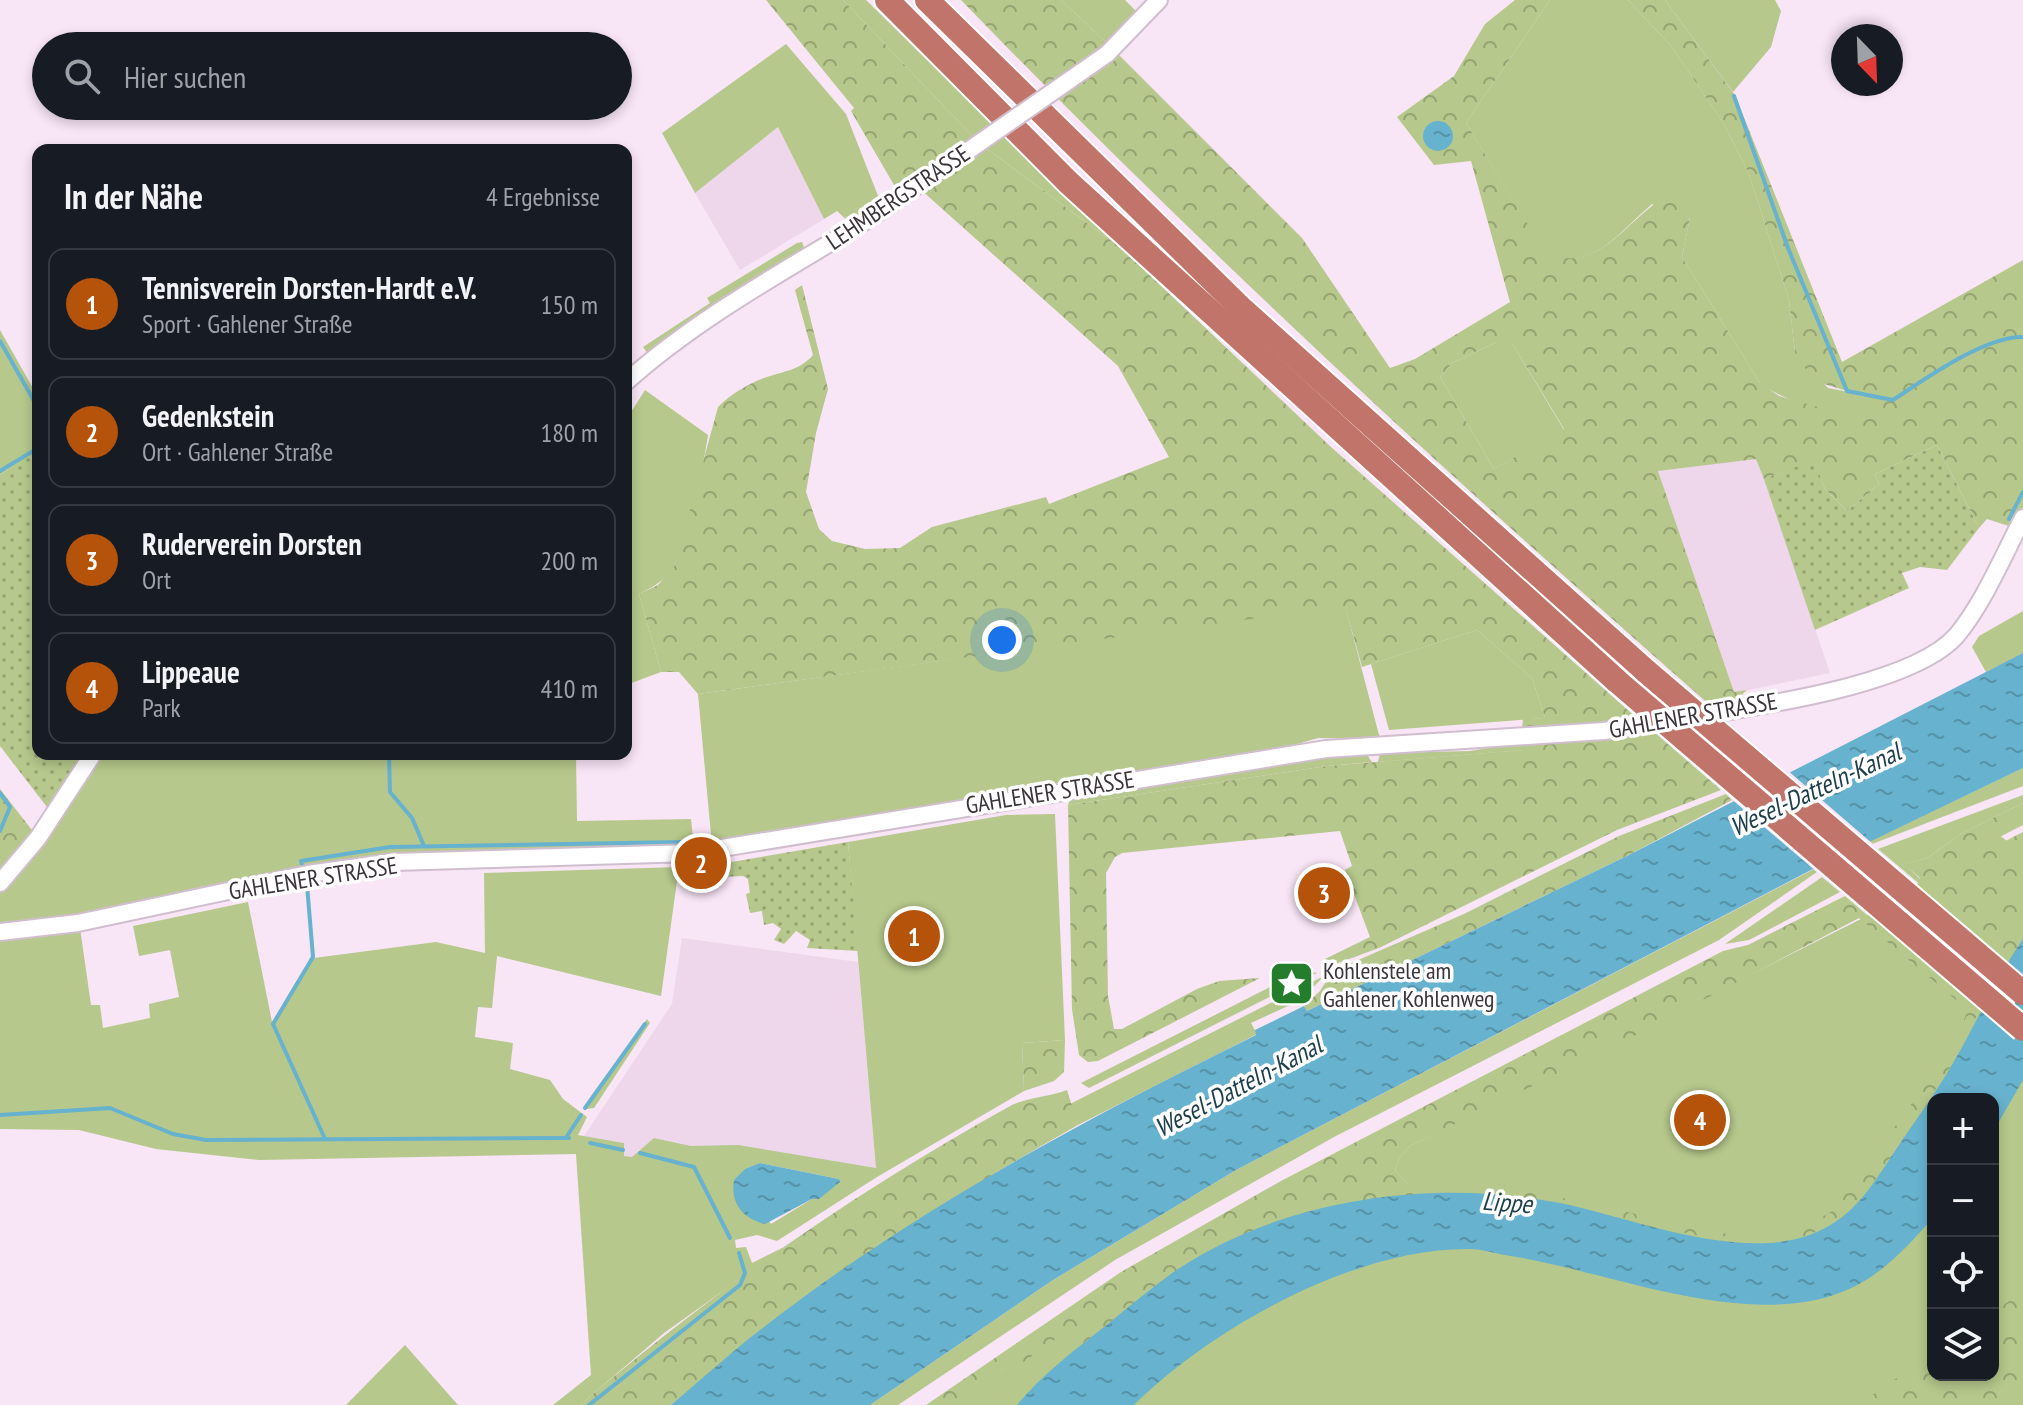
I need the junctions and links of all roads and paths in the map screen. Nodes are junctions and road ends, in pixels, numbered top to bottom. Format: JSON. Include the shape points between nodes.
{"nodes":[{"id":1,"x":887,"y":0,"type":"edge"},
{"id":2,"x":927,"y":0,"type":"edge"},
{"id":3,"x":1159,"y":0,"type":"edge"},
{"id":4,"x":632,"y":377,"type":"edge"},
{"id":5,"x":2023,"y":518,"type":"edge"},
{"id":6,"x":89,"y":760,"type":"edge"},
{"id":7,"x":0,"y":883,"type":"edge"},
{"id":8,"x":0,"y":932,"type":"edge"},
{"id":9,"x":2023,"y":993,"type":"edge"},
{"id":10,"x":2023,"y":1029,"type":"edge"}],
"edges":[{"from":1,"to":10,"type":"highway","bridge":true,"via":[[1069,183],[1618,682]]},
{"from":2,"to":9,"type":"highway","bridge":true,"via":[[1242,309],[1647,672]]},
{"from":3,"to":4,"type":"street","name":"LEHMBERGSTRASSE","bridge":true,"via":[[1107,54],[849,231],[778,272]]},
{"from":5,"to":8,"type":"street","name":"GAHLENER STRASSE","via":[[1962,627],[1924,661],[1888,677],[1725,711],[1604,731],[1326,749],[692,853],[394,862],[308,874],[78,923]]},
{"from":6,"to":7,"type":"street","via":[[38,838]]}]}
